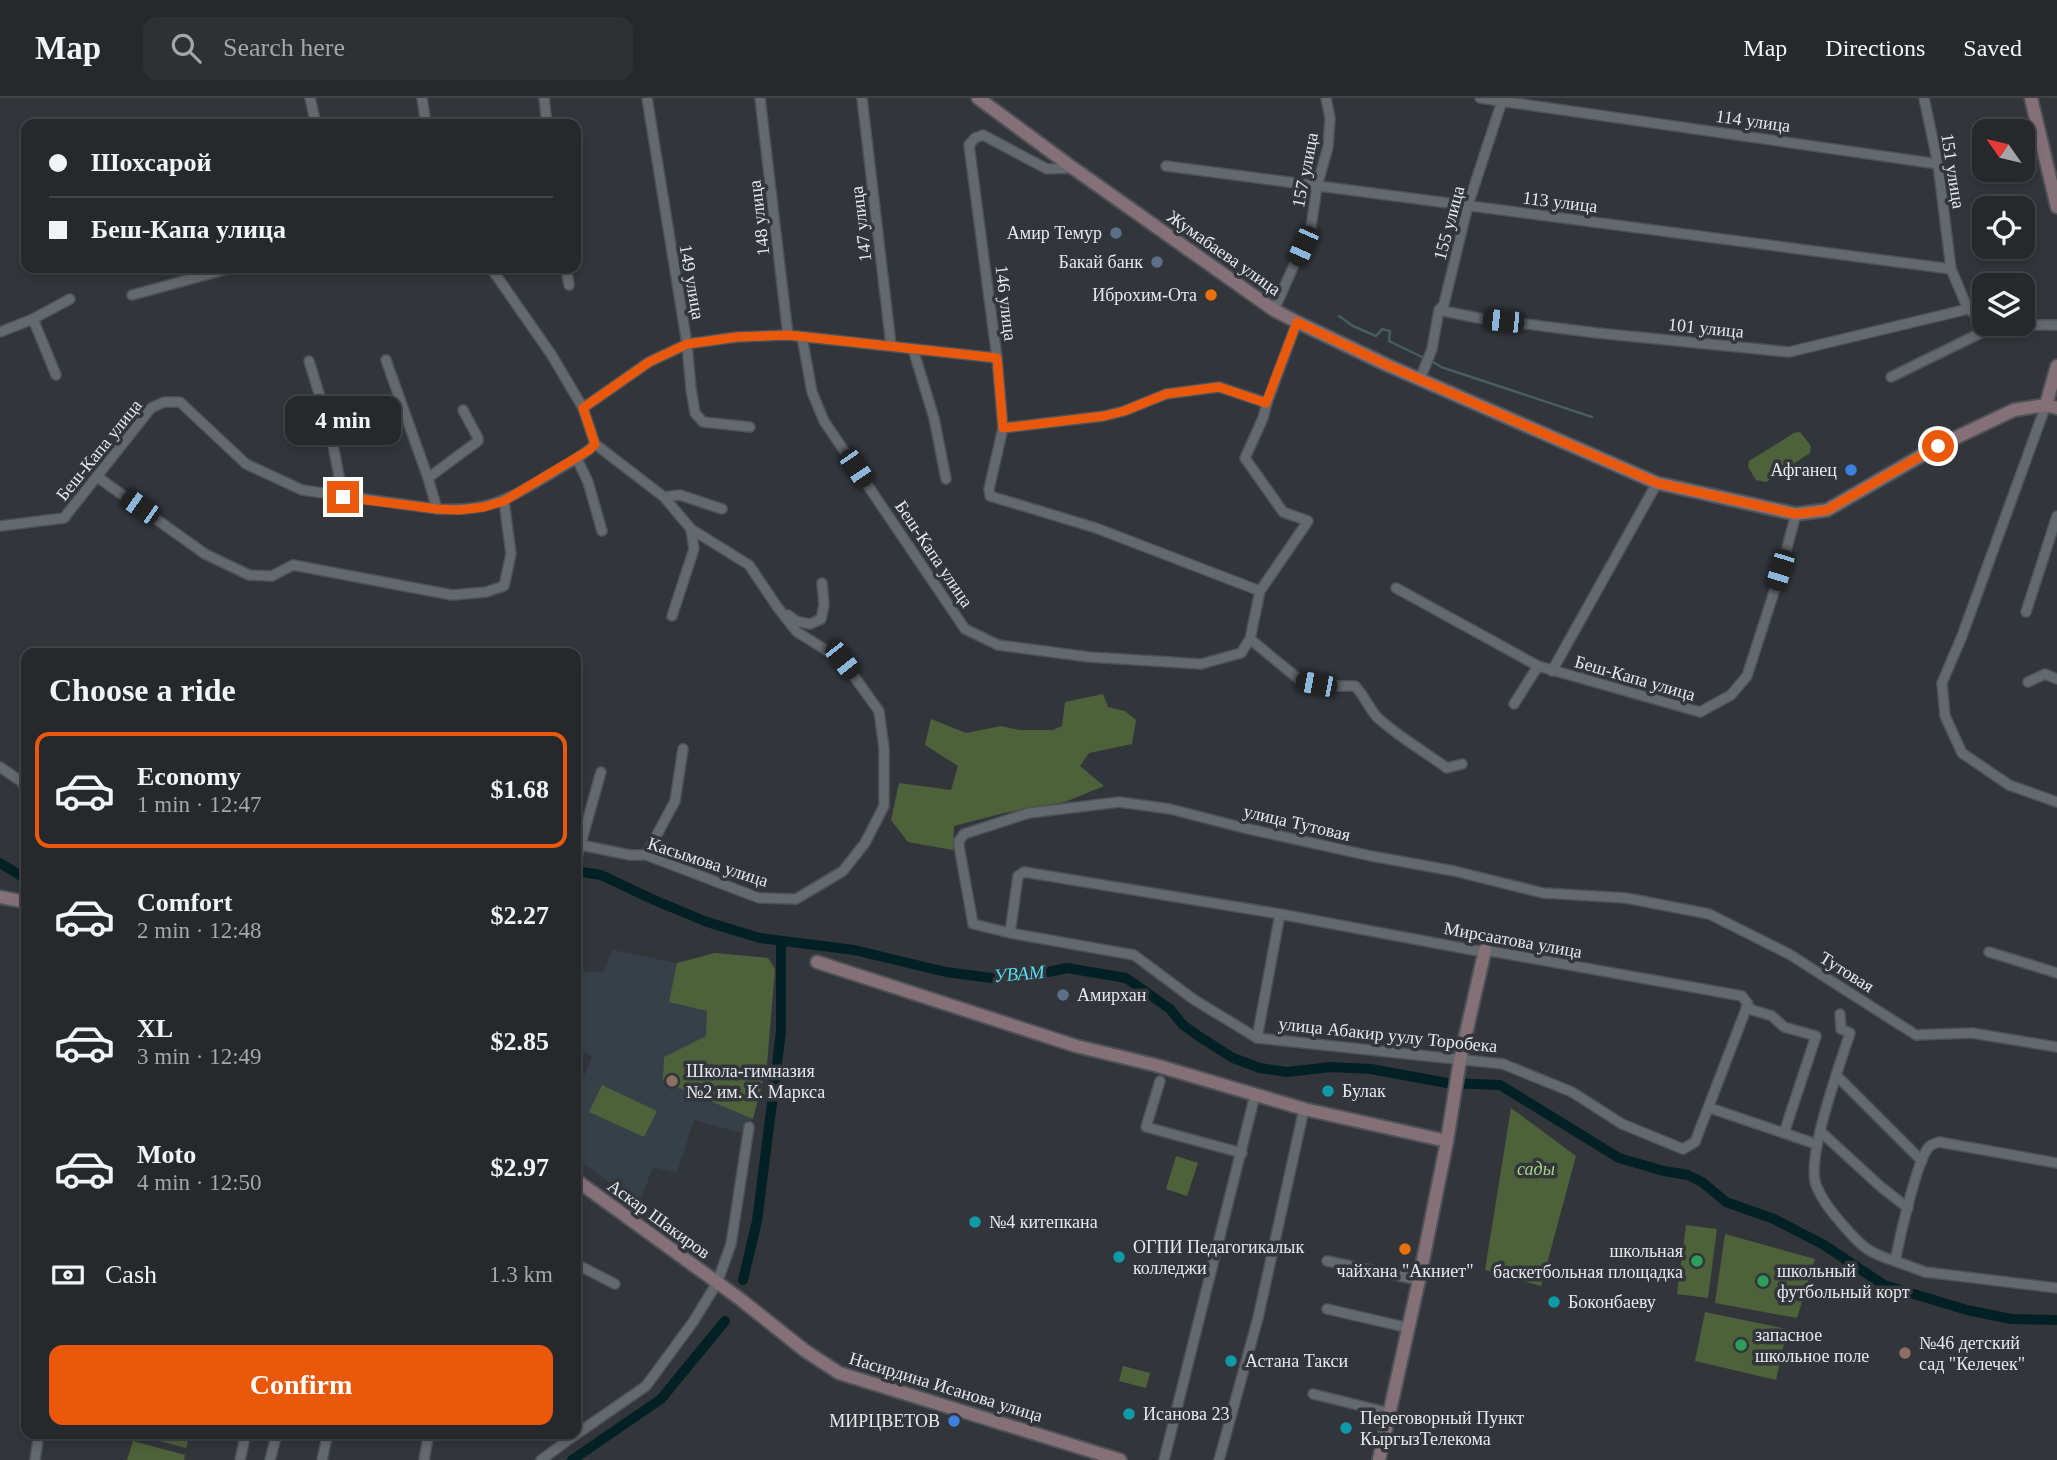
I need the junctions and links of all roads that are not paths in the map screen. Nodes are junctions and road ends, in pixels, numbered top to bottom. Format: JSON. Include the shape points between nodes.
{"nodes":[{"id":1,"x":310,"y":98,"type":"edge"},
{"id":2,"x":422,"y":98,"type":"edge"},
{"id":3,"x":544,"y":98,"type":"edge"},
{"id":4,"x":647,"y":98,"type":"edge"},
{"id":5,"x":760,"y":98,"type":"edge"},
{"id":6,"x":862,"y":98,"type":"edge"},
{"id":7,"x":978,"y":98,"type":"edge"},
{"id":8,"x":1326,"y":98,"type":"edge"},
{"id":9,"x":1480,"y":98,"type":"edge"},
{"id":10,"x":1924,"y":98,"type":"edge"},
{"id":11,"x":2031,"y":98,"type":"edge"},
{"id":12,"x":1503,"y":99,"type":"edge"},
{"id":13,"x":315,"y":119,"type":"edge"},
{"id":14,"x":425,"y":119,"type":"edge"},
{"id":15,"x":546,"y":119,"type":"edge"},
{"id":16,"x":1938,"y":164,"type":"junction"},
{"id":17,"x":1166,"y":166,"type":"dead end"},
{"id":18,"x":1073,"y":168,"type":"junction"},
{"id":19,"x":1317,"y":186,"type":"junction"},
{"id":20,"x":1468,"y":205,"type":"junction"},
{"id":21,"x":2057,"y":207,"type":"edge"},
{"id":22,"x":1951,"y":269,"type":"junction"},
{"id":23,"x":213,"y":273,"type":"edge"},
{"id":24,"x":494,"y":273,"type":"edge"},
{"id":25,"x":567,"y":273,"type":"edge"},
{"id":26,"x":569,"y":285,"type":"dead end"},
{"id":27,"x":132,"y":296,"type":"dead end"},
{"id":28,"x":70,"y":299,"type":"dead end"},
{"id":29,"x":1968,"y":309,"type":"junction"},
{"id":30,"x":1274,"y":310,"type":"junction"},
{"id":31,"x":1438,"y":310,"type":"junction"},
{"id":32,"x":1972,"y":312,"type":"edge"},
{"id":33,"x":33,"y":319,"type":"junction"},
{"id":34,"x":1297,"y":322,"type":"junction"},
{"id":35,"x":2035,"y":325,"type":"edge"},
{"id":36,"x":2057,"y":325,"type":"edge"},
{"id":37,"x":0,"y":332,"type":"edge"},
{"id":38,"x":788,"y":335,"type":"junction"},
{"id":39,"x":1972,"y":336,"type":"edge"},
{"id":40,"x":802,"y":337,"type":"junction"},
{"id":41,"x":687,"y":344,"type":"junction"},
{"id":42,"x":891,"y":345,"type":"junction"},
{"id":43,"x":913,"y":349,"type":"junction"},
{"id":44,"x":997,"y":358,"type":"junction"},
{"id":45,"x":386,"y":360,"type":"dead end"},
{"id":46,"x":309,"y":361,"type":"dead end"},
{"id":47,"x":2057,"y":366,"type":"edge"},
{"id":48,"x":56,"y":375,"type":"dead end"},
{"id":49,"x":1891,"y":377,"type":"dead end"},
{"id":50,"x":1420,"y":379,"type":"junction"},
{"id":51,"x":1266,"y":403,"type":"junction"},
{"id":52,"x":2052,"y":407,"type":"edge"},
{"id":53,"x":583,"y":408,"type":"junction"},
{"id":54,"x":463,"y":410,"type":"dead end"},
{"id":55,"x":750,"y":427,"type":"dead end"},
{"id":56,"x":1003,"y":428,"type":"junction"},
{"id":57,"x":595,"y":444,"type":"junction"},
{"id":58,"x":577,"y":458,"type":"junction"},
{"id":59,"x":96,"y":476,"type":"junction"},
{"id":60,"x":428,"y":478,"type":"junction"},
{"id":61,"x":946,"y":479,"type":"dead end"},
{"id":62,"x":1657,"y":483,"type":"junction"},
{"id":63,"x":343,"y":497,"type":"junction"},
{"id":64,"x":664,"y":497,"type":"junction"},
{"id":65,"x":504,"y":501,"type":"junction"},
{"id":66,"x":437,"y":509,"type":"junction"},
{"id":67,"x":722,"y":509,"type":"dead end"},
{"id":68,"x":1796,"y":514,"type":"junction"},
{"id":69,"x":2057,"y":516,"type":"edge"},
{"id":70,"x":0,"y":526,"type":"edge"},
{"id":71,"x":691,"y":529,"type":"junction"},
{"id":72,"x":602,"y":531,"type":"dead end"},
{"id":73,"x":822,"y":583,"type":"dead end"},
{"id":74,"x":1396,"y":588,"type":"dead end"},
{"id":75,"x":1260,"y":591,"type":"junction"},
{"id":76,"x":778,"y":608,"type":"junction"},
{"id":77,"x":2026,"y":612,"type":"dead end"},
{"id":78,"x":672,"y":616,"type":"dead end"},
{"id":79,"x":1250,"y":639,"type":"junction"},
{"id":80,"x":1538,"y":666,"type":"junction"},
{"id":81,"x":1552,"y":671,"type":"junction"},
{"id":82,"x":2057,"y":679,"type":"edge"},
{"id":83,"x":2028,"y":682,"type":"dead end"},
{"id":84,"x":1514,"y":704,"type":"dead end"},
{"id":85,"x":683,"y":750,"type":"dead end"},
{"id":86,"x":1462,"y":764,"type":"dead end"},
{"id":87,"x":0,"y":767,"type":"edge"},
{"id":88,"x":601,"y":772,"type":"dead end"},
{"id":89,"x":21,"y":780,"type":"edge"},
{"id":90,"x":2057,"y":802,"type":"edge"},
{"id":91,"x":581,"y":841,"type":"edge"},
{"id":92,"x":581,"y":851,"type":"edge"},
{"id":93,"x":646,"y":855,"type":"junction"},
{"id":94,"x":0,"y":897,"type":"edge"},
{"id":95,"x":1626,"y":898,"type":"joint"},
{"id":96,"x":21,"y":901,"type":"edge"},
{"id":97,"x":1280,"y":914,"type":"junction"},
{"id":98,"x":1010,"y":933,"type":"junction"},
{"id":99,"x":1485,"y":950,"type":"junction"},
{"id":100,"x":1989,"y":952,"type":"dead end"},
{"id":101,"x":817,"y":962,"type":"dead end"},
{"id":102,"x":2057,"y":973,"type":"edge"},
{"id":103,"x":1746,"y":1008,"type":"junction"},
{"id":104,"x":1840,"y":1014,"type":"dead end"},
{"id":105,"x":1257,"y":1038,"type":"junction"},
{"id":106,"x":2057,"y":1047,"type":"edge"},
{"id":107,"x":1459,"y":1064,"type":"junction"},
{"id":108,"x":1836,"y":1076,"type":"junction"},
{"id":109,"x":1160,"y":1081,"type":"dead end"},
{"id":110,"x":1255,"y":1095,"type":"junction"},
{"id":111,"x":1710,"y":1108,"type":"junction"},
{"id":112,"x":1304,"y":1109,"type":"junction"},
{"id":113,"x":749,"y":1127,"type":"dead end"},
{"id":114,"x":1821,"y":1131,"type":"junction"},
{"id":115,"x":1784,"y":1133,"type":"junction"},
{"id":116,"x":1447,"y":1141,"type":"junction"},
{"id":117,"x":1816,"y":1144,"type":"junction"},
{"id":118,"x":1242,"y":1153,"type":"junction"},
{"id":119,"x":1922,"y":1161,"type":"junction"},
{"id":120,"x":2057,"y":1163,"type":"edge"},
{"id":121,"x":581,"y":1184,"type":"edge"},
{"id":122,"x":1908,"y":1208,"type":"junction"},
{"id":123,"x":1327,"y":1261,"type":"dead end"},
{"id":124,"x":1895,"y":1261,"type":"junction"},
{"id":125,"x":581,"y":1267,"type":"edge"},
{"id":126,"x":1419,"y":1280,"type":"junction"},
{"id":127,"x":615,"y":1284,"type":"dead end"},
{"id":128,"x":720,"y":1284,"type":"junction"},
{"id":129,"x":2057,"y":1288,"type":"edge"},
{"id":130,"x":740,"y":1299,"type":"joint"},
{"id":131,"x":1327,"y":1309,"type":"dead end"},
{"id":132,"x":1409,"y":1328,"type":"junction"},
{"id":133,"x":1313,"y":1394,"type":"dead end"},
{"id":134,"x":1390,"y":1413,"type":"junction"},
{"id":135,"x":581,"y":1426,"type":"edge"},
{"id":136,"x":38,"y":1439,"type":"edge"},
{"id":137,"x":245,"y":1439,"type":"edge"},
{"id":138,"x":275,"y":1439,"type":"edge"},
{"id":139,"x":327,"y":1439,"type":"edge"},
{"id":140,"x":428,"y":1439,"type":"edge"},
{"id":141,"x":561,"y":1439,"type":"edge"},
{"id":142,"x":35,"y":1460,"type":"edge"},
{"id":143,"x":240,"y":1460,"type":"edge"},
{"id":144,"x":270,"y":1460,"type":"edge"},
{"id":145,"x":322,"y":1460,"type":"edge"},
{"id":146,"x":424,"y":1460,"type":"edge"},
{"id":147,"x":541,"y":1460,"type":"edge"},
{"id":148,"x":1120,"y":1460,"type":"edge"},
{"id":149,"x":1164,"y":1460,"type":"edge"},
{"id":150,"x":1219,"y":1460,"type":"edge"},
{"id":151,"x":1379,"y":1460,"type":"edge"}],
"edges":[{"from":1,"to":13,"type":"street"},
{"from":2,"to":14,"type":"street"},
{"from":3,"to":15,"type":"street"},
{"from":4,"to":41,"type":"street","name":"149 улица"},
{"from":5,"to":38,"type":"street","name":"148 улица"},
{"from":6,"to":42,"type":"street","name":"147 улица"},
{"from":7,"to":18,"type":"street","name":"Жумабаева улица"},
{"from":8,"to":19,"type":"street","name":"157 улица","via":[[1328,147]]},
{"from":9,"to":12,"type":"street","name":"114 улица"},
{"from":10,"to":16,"type":"street","name":"151 улица"},
{"from":11,"to":21,"type":"street"},
{"from":12,"to":16,"type":"street","name":"114 улица"},
{"from":12,"to":20,"type":"street","name":"155 улица"},
{"from":16,"to":22,"type":"street","name":"151 улица"},
{"from":17,"to":19,"type":"street","name":"113 улица"},
{"from":18,"to":30,"type":"street","name":"Жумабаева улица"},
{"from":18,"to":44,"type":"street","name":"146 улица","via":[[1047,169],[983,135],[969,145]]},
{"from":19,"to":20,"type":"street","name":"113 улица"},
{"from":19,"to":30,"type":"street","name":"157 улица","via":[[1311,227]]},
{"from":20,"to":22,"type":"street","name":"113 улица"},
{"from":20,"to":31,"type":"street","name":"155 улица","via":[[1444,304]]},
{"from":22,"to":29,"type":"street","name":"151 улица"},
{"from":23,"to":27,"type":"street"},
{"from":24,"to":53,"type":"street"},
{"from":25,"to":26,"type":"street"},
{"from":28,"to":33,"type":"street"},
{"from":29,"to":31,"type":"street","name":"101 улица","via":[[1789,352],[1597,333]]},
{"from":29,"to":32,"type":"street"},
{"from":30,"to":34,"type":"street","name":"Жумабаева улица"},
{"from":31,"to":50,"type":"street","name":"155 улица"},
{"from":33,"to":37,"type":"street"},
{"from":33,"to":48,"type":"street"},
{"from":34,"to":50,"type":"street","name":"Жумабаева улица"},
{"from":34,"to":51,"type":"street"},
{"from":35,"to":36,"type":"street"},
{"from":38,"to":40,"type":"street","name":"146 улица"},
{"from":38,"to":41,"type":"street","name":"146 улица"},
{"from":39,"to":49,"type":"street"},
{"from":40,"to":42,"type":"street","name":"146 улица"},
{"from":40,"to":79,"type":"street","name":"Беш-Капа улица","via":[[812,392],[824,422],[965,629],[998,645],[1201,664],[1241,653]]},
{"from":41,"to":53,"type":"street","name":"146 улица","via":[[649,362]]},
{"from":41,"to":55,"type":"street","name":"149 улица","via":[[695,413],[703,422]]},
{"from":42,"to":43,"type":"street","name":"146 улица"},
{"from":43,"to":44,"type":"street","name":"146 улица"},
{"from":43,"to":61,"type":"street"},
{"from":44,"to":56,"type":"street"},
{"from":45,"to":60,"type":"street"},
{"from":46,"to":63,"type":"street","via":[[330,429]]},
{"from":47,"to":52,"type":"street"},
{"from":50,"to":62,"type":"street","name":"Жумабаева улица"},
{"from":51,"to":56,"type":"street","via":[[1219,387],[1166,394],[1104,416]]},
{"from":51,"to":75,"type":"street","via":[[1245,458],[1283,512],[1308,521]]},
{"from":52,"to":68,"type":"street","name":"Жумабаева улица","via":[[2014,410],[1938,446],[1827,510]]},
{"from":52,"to":90,"type":"street","via":[[1942,683],[1945,716],[1962,753],[2009,785]]},
{"from":53,"to":57,"type":"street"},
{"from":54,"to":60,"type":"street","via":[[478,441]]},
{"from":56,"to":75,"type":"street","via":[[990,496],[1096,528]]},
{"from":57,"to":58,"type":"street","name":"Беш-Капа улица"},
{"from":57,"to":64,"type":"street","name":"Касымова улица"},
{"from":58,"to":65,"type":"street","name":"Беш-Капа улица"},
{"from":58,"to":72,"type":"street"},
{"from":59,"to":63,"type":"street","name":"Беш-Капа улица","via":[[151,408],[180,401],[246,464],[302,490]]},
{"from":59,"to":65,"type":"street","via":[[205,554],[249,575],[272,576],[293,565],[452,595],[503,586],[511,554]]},
{"from":59,"to":70,"type":"street","name":"Беш-Капа улица","via":[[64,518]]},
{"from":60,"to":66,"type":"street"},
{"from":62,"to":68,"type":"street","name":"Жумабаева улица"},
{"from":62,"to":81,"type":"street"},
{"from":63,"to":66,"type":"street","name":"Беш-Капа улица"},
{"from":64,"to":67,"type":"street","via":[[680,495]]},
{"from":64,"to":71,"type":"street","name":"Касымова улица"},
{"from":65,"to":66,"type":"street","name":"Беш-Капа улица","via":[[459,510]]},
{"from":68,"to":81,"type":"street","name":"Беш-Капа улица","via":[[1747,676],[1731,695],[1700,712]]},
{"from":69,"to":77,"type":"street"},
{"from":71,"to":76,"type":"street","name":"Касымова улица","via":[[749,565]]},
{"from":71,"to":78,"type":"street","via":[[694,549]]},
{"from":73,"to":76,"type":"street","via":[[821,619],[803,623]]},
{"from":74,"to":80,"type":"street","name":"Беш-Капа улица"},
{"from":75,"to":79,"type":"street"},
{"from":76,"to":93,"type":"street","name":"Касымова улица","via":[[797,632],[842,660],[879,711],[884,806],[865,843],[843,872],[796,899],[759,898]]},
{"from":79,"to":86,"type":"street","via":[[1301,681],[1354,686],[1376,716],[1408,740],[1447,768]]},
{"from":80,"to":81,"type":"street","name":"Беш-Капа улица"},
{"from":80,"to":84,"type":"street"},
{"from":82,"to":83,"type":"street","via":[[2045,674]]},
{"from":85,"to":93,"type":"street","via":[[675,801]]},
{"from":87,"to":89,"type":"street"},
{"from":88,"to":91,"type":"street"},
{"from":92,"to":93,"type":"street","name":"Касымова улица"},
{"from":94,"to":96,"type":"street"},
{"from":95,"to":98,"type":"street","name":"улица Тутовая","via":[[1543,893],[1170,809],[1119,802],[1029,813],[964,834],[958,841],[973,925]]},
{"from":95,"to":106,"type":"street","name":"Тутовая","via":[[1709,914],[1789,954],[1916,1035],[1972,1032]]},
{"from":97,"to":98,"type":"street","name":"Мирсаатова улица","via":[[1024,872],[1018,876]]},
{"from":97,"to":99,"type":"street","name":"Мирсаатова улица"},
{"from":97,"to":105,"type":"street"},
{"from":98,"to":105,"type":"street","name":"улица Абакир уулу Торобека","via":[[1135,955],[1193,999]]},
{"from":99,"to":103,"type":"street","name":"Мирсаатова улица","via":[[1742,996]]},
{"from":99,"to":107,"type":"street"},
{"from":100,"to":102,"type":"street"},
{"from":101,"to":110,"type":"street","via":[[1076,1046]]},
{"from":103,"to":111,"type":"street","name":"улица Абакир уулу Торобека"},
{"from":103,"to":115,"type":"street","via":[[1772,1016],[1784,1027],[1816,1036]]},
{"from":104,"to":108,"type":"street","via":[[1841,1029],[1850,1032]]},
{"from":105,"to":107,"type":"street","name":"улица Абакир уулу Торобека"},
{"from":107,"to":111,"type":"street","name":"улица Абакир уулу Торобека","via":[[1503,1064],[1572,1092],[1622,1124],[1683,1149],[1695,1142]]},
{"from":107,"to":116,"type":"street"},
{"from":108,"to":114,"type":"street"},
{"from":108,"to":119,"type":"street"},
{"from":109,"to":118,"type":"street","via":[[1146,1127]]},
{"from":110,"to":112,"type":"street"},
{"from":110,"to":118,"type":"street"},
{"from":111,"to":115,"type":"street"},
{"from":112,"to":116,"type":"street"},
{"from":112,"to":150,"type":"street","via":[[1258,1318]]},
{"from":113,"to":128,"type":"street","via":[[731,1244]]},
{"from":114,"to":117,"type":"street"},
{"from":114,"to":122,"type":"street"},
{"from":115,"to":117,"type":"street"},
{"from":116,"to":126,"type":"street"},
{"from":117,"to":124,"type":"street","via":[[1815,1183],[1829,1209],[1861,1246]]},
{"from":118,"to":149,"type":"street"},
{"from":119,"to":120,"type":"street","via":[[1929,1147],[1939,1142]]},
{"from":119,"to":122,"type":"street"},
{"from":121,"to":128,"type":"street","name":"Аскар Шакиров"},
{"from":122,"to":124,"type":"street"},
{"from":123,"to":126,"type":"street"},
{"from":124,"to":129,"type":"street","via":[[1925,1272]]},
{"from":125,"to":127,"type":"street"},
{"from":126,"to":132,"type":"street"},
{"from":128,"to":130,"type":"street","name":"Аскар Шакиров"},
{"from":128,"to":135,"type":"street","via":[[646,1386]]},
{"from":130,"to":148,"type":"street","name":"Насирдина Исанова улица","via":[[839,1373]]},
{"from":131,"to":132,"type":"street"},
{"from":132,"to":134,"type":"street"},
{"from":133,"to":134,"type":"street"},
{"from":134,"to":151,"type":"street"},
{"from":136,"to":142,"type":"street"},
{"from":137,"to":143,"type":"street"},
{"from":138,"to":144,"type":"street"},
{"from":139,"to":145,"type":"street"},
{"from":140,"to":146,"type":"street"},
{"from":141,"to":147,"type":"street"}]}
